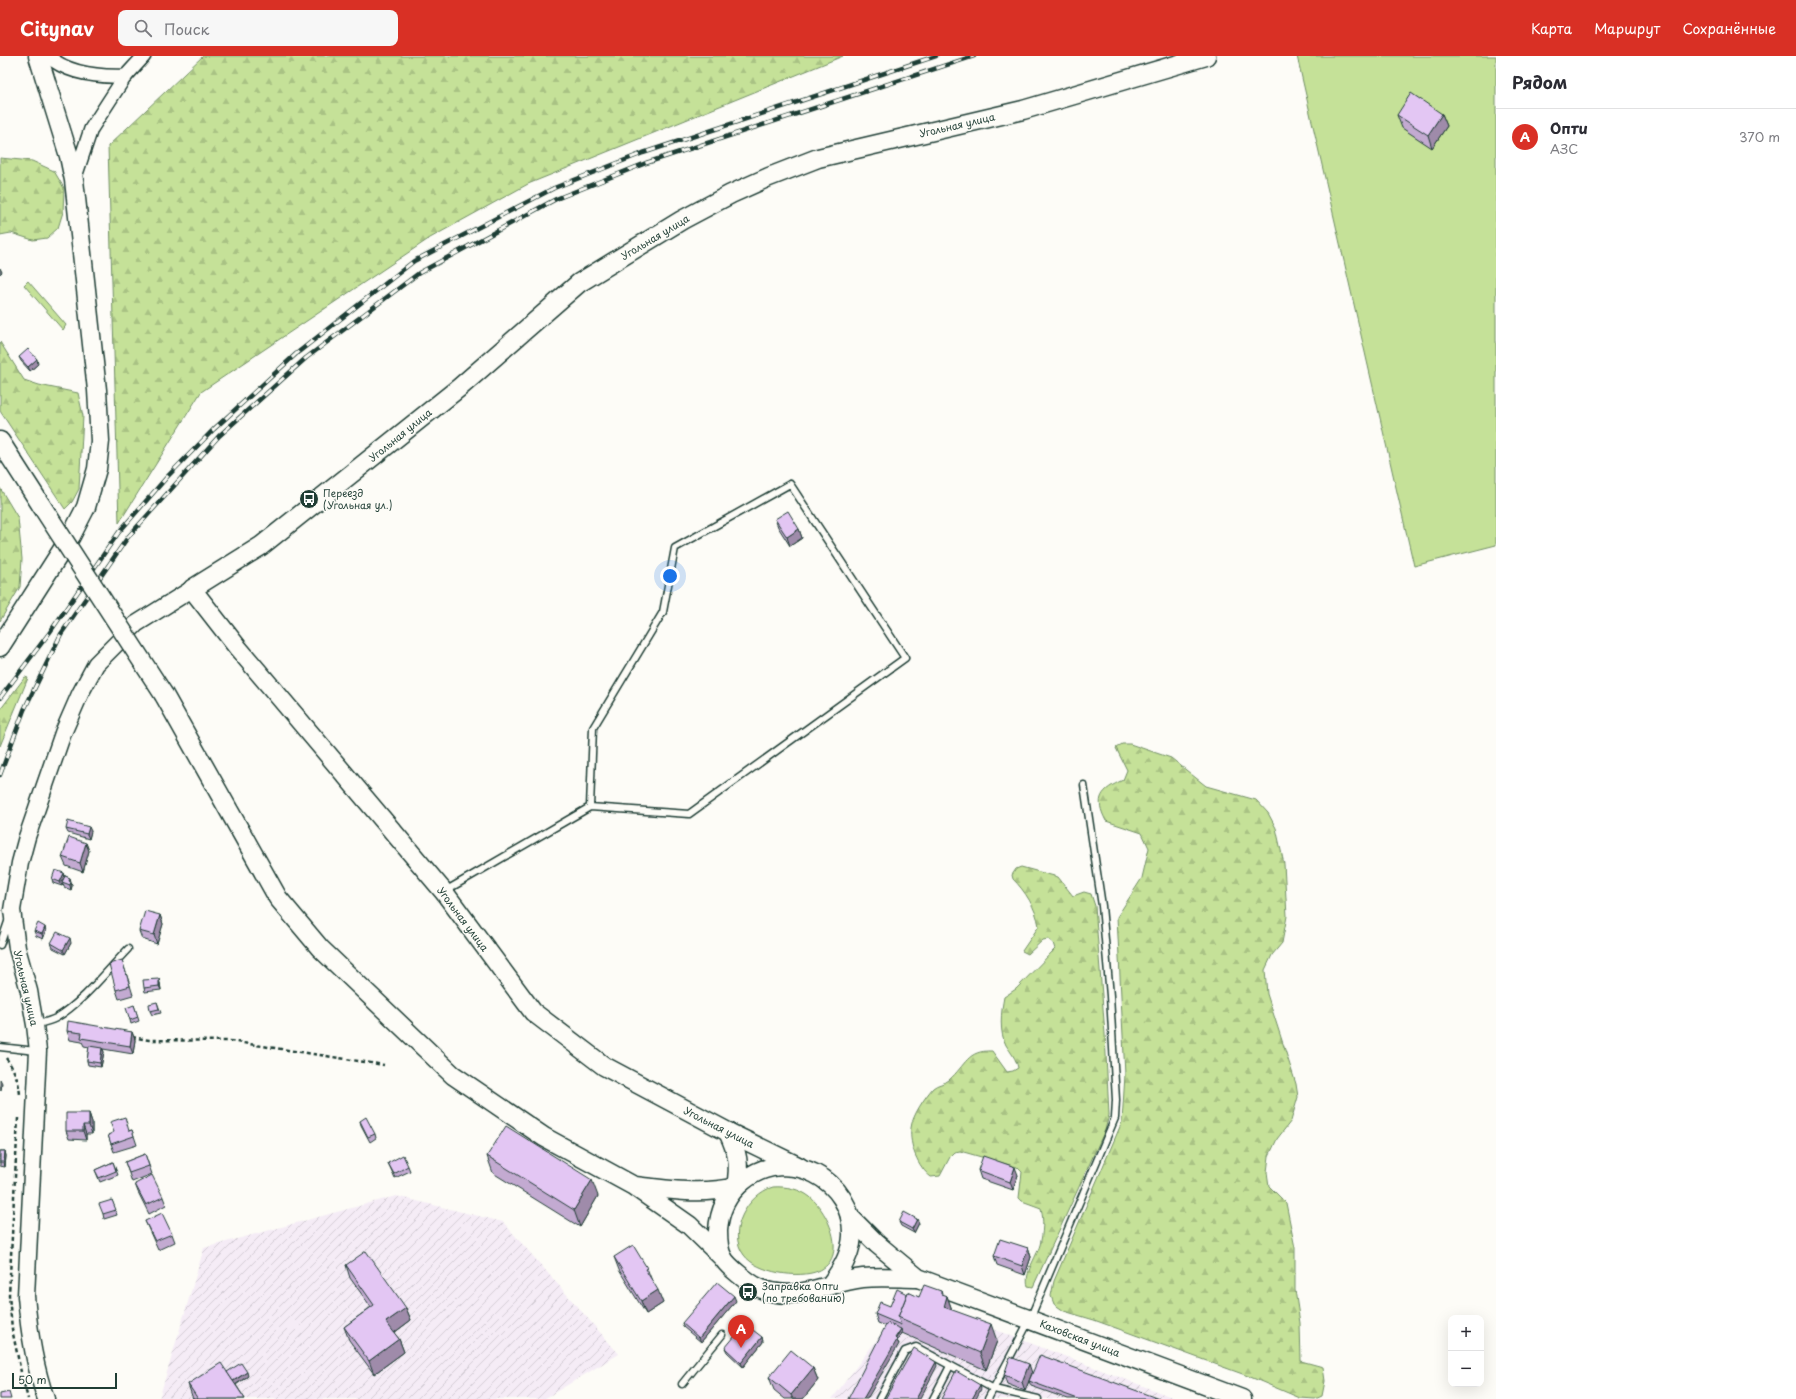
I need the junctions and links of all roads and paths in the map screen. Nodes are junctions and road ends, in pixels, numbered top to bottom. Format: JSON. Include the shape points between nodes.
{"nodes":[{"id":1,"x":38,"y":56,"type":"edge"},
{"id":2,"x":48,"y":56,"type":"edge"},
{"id":3,"x":144,"y":56,"type":"edge"},
{"id":4,"x":1206,"y":56,"type":"edge"},
{"id":5,"x":126,"y":76,"type":"junction"},
{"id":6,"x":74,"y":180,"type":"junction"},
{"id":7,"x":0,"y":441,"type":"edge"},
{"id":8,"x":192,"y":589,"type":"junction"},
{"id":9,"x":0,"y":647,"type":"edge"},
{"id":10,"x":1084,"y":785,"type":"dead end"},
{"id":11,"x":590,"y":807,"type":"junction"},
{"id":12,"x":444,"y":892,"type":"junction"},
{"id":13,"x":12,"y":910,"type":"junction"},
{"id":14,"x":0,"y":945,"type":"edge"},
{"id":15,"x":128,"y":949,"type":"dead end"},
{"id":16,"x":35,"y":1025,"type":"junction"},
{"id":17,"x":126,"y":1036,"type":"edge"},
{"id":18,"x":0,"y":1047,"type":"edge"},
{"id":19,"x":38,"y":1051,"type":"junction"},
{"id":20,"x":384,"y":1065,"type":"dead end"},
{"id":21,"x":728,"y":1132,"type":"junction"},
{"id":22,"x":800,"y":1167,"type":"junction"},
{"id":23,"x":632,"y":1186,"type":"junction"},
{"id":24,"x":736,"y":1187,"type":"junction"},
{"id":25,"x":850,"y":1217,"type":"junction"},
{"id":26,"x":723,"y":1258,"type":"junction"},
{"id":27,"x":918,"y":1278,"type":"junction"},
{"id":28,"x":830,"y":1285,"type":"junction"},
{"id":29,"x":1030,"y":1319,"type":"junction"},
{"id":30,"x":722,"y":1335,"type":"dead end"},
{"id":31,"x":950,"y":1366,"type":"junction"},
{"id":32,"x":682,"y":1384,"type":"dead end"},
{"id":33,"x":994,"y":1389,"type":"junction"},
{"id":34,"x":46,"y":1399,"type":"edge"},
{"id":35,"x":879,"y":1399,"type":"edge"},
{"id":36,"x":933,"y":1399,"type":"edge"},
{"id":37,"x":988,"y":1399,"type":"edge"},
{"id":38,"x":1038,"y":1399,"type":"edge"},
{"id":39,"x":1242,"y":1399,"type":"edge"}],
"edges":[{"from":1,"to":6,"type":"main road"},
{"from":2,"to":5,"type":"street","via":[[70,69],[104,77]]},
{"from":3,"to":5,"type":"street"},
{"from":4,"to":8,"type":"main road","name":"Угольная улица","via":[[1023,110],[818,158],[731,194],[682,220],[579,283],[460,387],[261,546]]},
{"from":5,"to":6,"type":"street","via":[[91,129]]},
{"from":6,"to":9,"type":"main road","via":[[97,390],[100,441],[97,469],[86,507],[71,536]]},
{"from":7,"to":23,"type":"main road","bridge":true,"via":[[164,695],[278,898],[320,948],[453,1075],[544,1137]]},
{"from":8,"to":12,"type":"main road","name":"Угольная улица","via":[[238,648]]},
{"from":8,"to":13,"type":"street","name":"Угольная улица","via":[[136,624],[96,664],[63,733],[30,829],[20,863]]},
{"from":10,"to":29,"type":"lane","via":[[1102,906],[1110,996],[1115,1118]]},
{"from":11,"to":11,"type":"lane","via":[[593,728],[663,612],[675,548],[790,484],[905,658],[689,814]]},
{"from":11,"to":12,"type":"lane"},
{"from":12,"to":21,"type":"main road","name":"Угольная улица","via":[[533,1012],[604,1066]]},
{"from":13,"to":14,"type":"lane"},
{"from":13,"to":16,"type":"street","name":"Угольная улица","via":[[16,942]]},
{"from":15,"to":16,"type":"lane","via":[[64,1012]]},
{"from":16,"to":19,"type":"street","name":"Угольная улица"},
{"from":17,"to":20,"type":"path","via":[[149,1040],[230,1041]]},
{"from":18,"to":19,"type":"lane"},
{"from":19,"to":34,"type":"street","name":"Угольная улица","via":[[26,1296],[29,1335]]},
{"from":21,"to":22,"type":"main road","name":"Угольная улица"},
{"from":21,"to":24,"type":"main road","via":[[739,1163]]},
{"from":22,"to":24,"type":"main road","via":[[765,1168],[749,1176]]},
{"from":22,"to":25,"type":"main road","via":[[818,1174],[832,1185],[844,1200]]},
{"from":23,"to":24,"type":"main road","via":[[692,1192],[716,1192]]},
{"from":23,"to":26,"type":"main road","via":[[689,1225]]},
{"from":24,"to":26,"type":"main road","via":[[725,1203],[719,1221],[718,1240]]},
{"from":25,"to":27,"type":"main road","via":[[877,1244]]},
{"from":25,"to":28,"type":"main road","via":[[852,1237],[848,1256]]},
{"from":26,"to":28,"type":"main road","via":[[753,1286],[765,1291],[796,1294],[812,1292]]},
{"from":27,"to":28,"type":"main road","via":[[864,1278]]},
{"from":27,"to":29,"type":"main road","name":"Каховская улица"},
{"from":29,"to":33,"type":"lane"},
{"from":29,"to":39,"type":"main road","name":"Каховская улица"},
{"from":30,"to":32,"type":"lane"},
{"from":31,"to":33,"type":"lane"},
{"from":31,"to":35,"type":"lane","via":[[916,1347],[908,1349]]},
{"from":31,"to":36,"type":"lane"},
{"from":33,"to":37,"type":"lane"},
{"from":33,"to":38,"type":"lane"}]}
